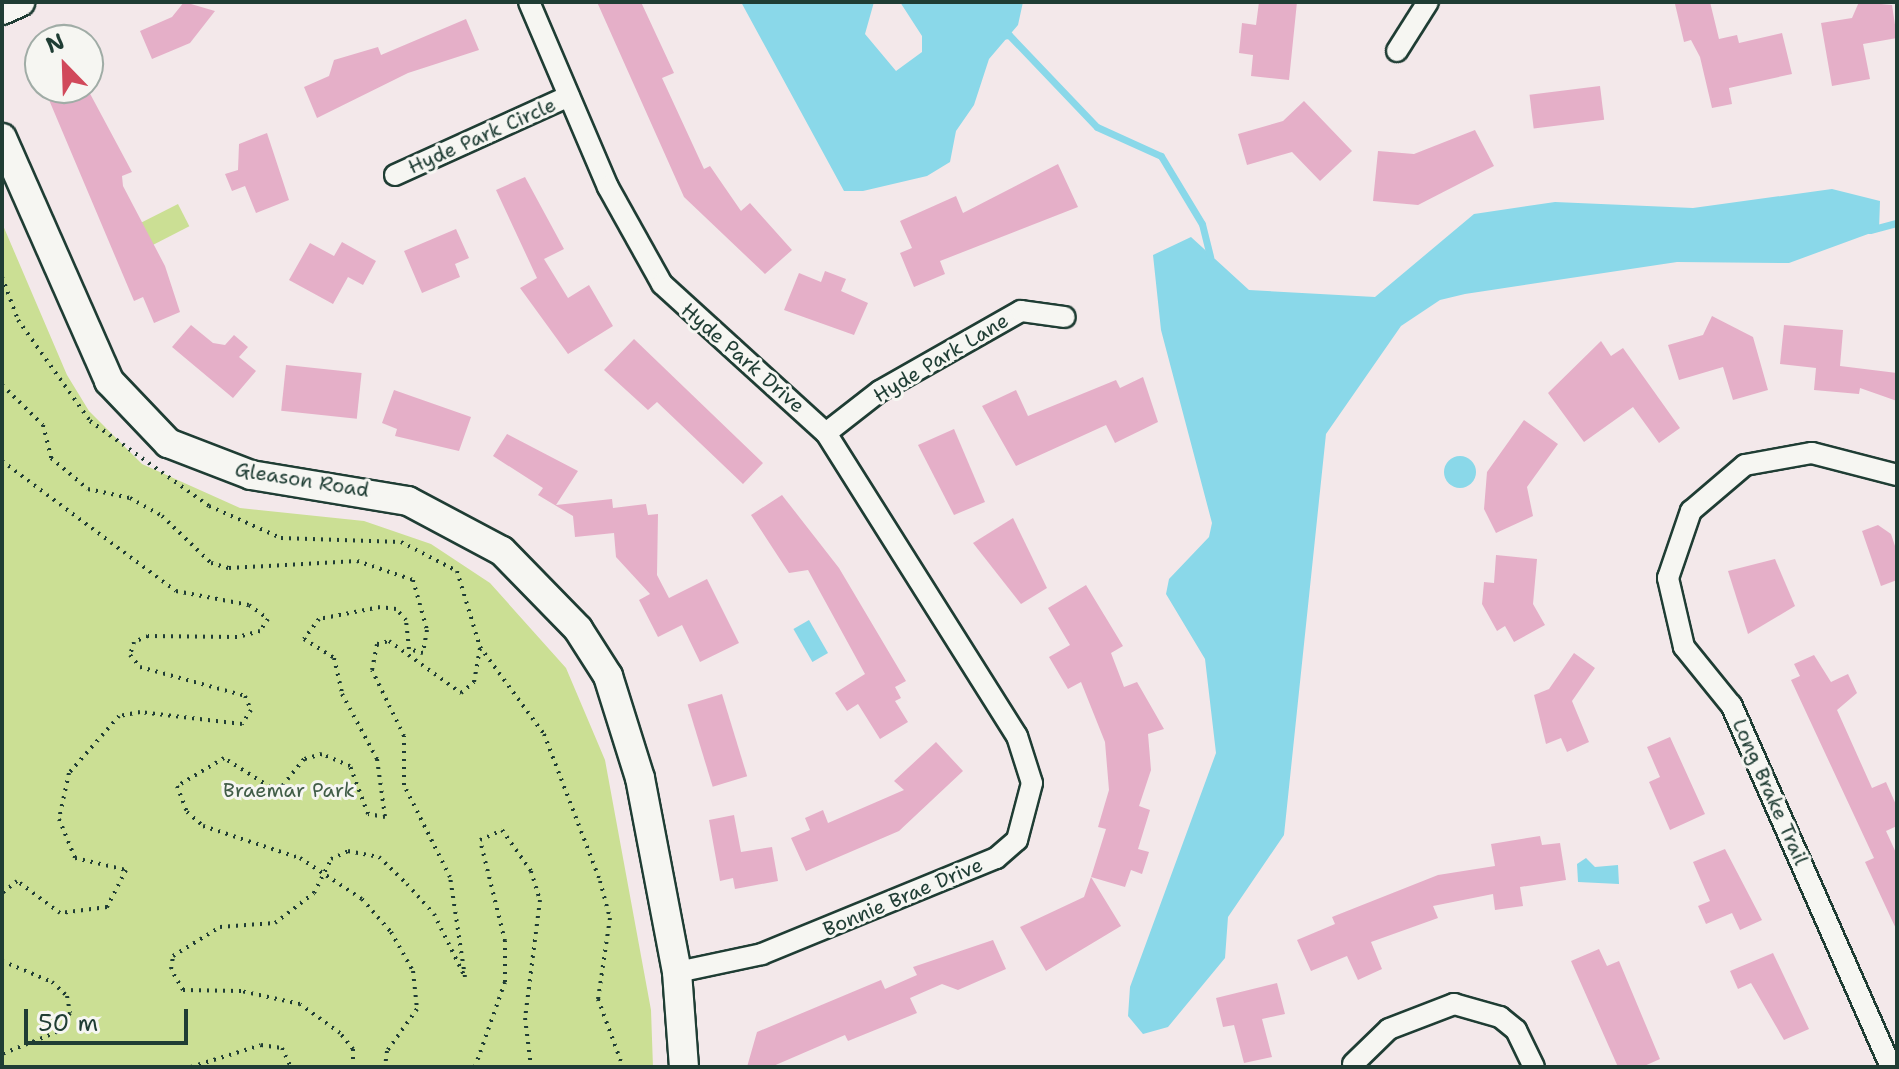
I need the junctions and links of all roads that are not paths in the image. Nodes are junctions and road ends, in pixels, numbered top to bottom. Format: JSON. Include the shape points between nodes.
{"nodes":[{"id":1,"x":20,"y":2,"type":"edge"},
{"id":2,"x":529,"y":2,"type":"edge"},
{"id":3,"x":1428,"y":2,"type":"edge"},
{"id":4,"x":2,"y":10,"type":"edge"},
{"id":5,"x":1397,"y":51,"type":"dead end"},
{"id":6,"x":569,"y":96,"type":"junction"},
{"id":7,"x":2,"y":138,"type":"edge"},
{"id":8,"x":395,"y":175,"type":"dead end"},
{"id":9,"x":1065,"y":317,"type":"dead end"},
{"id":10,"x":826,"y":433,"type":"junction"},
{"id":11,"x":1897,"y":475,"type":"edge"},
{"id":12,"x":1017,"y":736,"type":"joint"},
{"id":13,"x":677,"y":972,"type":"junction"},
{"id":14,"x":1353,"y":1064,"type":"dead end"},
{"id":15,"x":684,"y":1067,"type":"edge"},
{"id":16,"x":1534,"y":1067,"type":"edge"},
{"id":17,"x":1891,"y":1067,"type":"edge"}],
"edges":[{"from":1,"to":4,"type":"street"},
{"from":2,"to":6,"type":"street","name":"Hyde Park Drive"},
{"from":3,"to":5,"type":"street"},
{"from":6,"to":8,"type":"street","name":"Hyde Park Circle"},
{"from":6,"to":10,"type":"street","name":"Hyde Park Drive","via":[[634,242],[662,284]]},
{"from":7,"to":13,"type":"street","name":"Gleason Road","via":[[109,381],[168,443],[251,475],[352,486],[420,506],[502,551],[578,629],[628,726]]},
{"from":9,"to":10,"type":"street","name":"Hyde Park Lane","via":[[1021,311],[880,391]]},
{"from":10,"to":12,"type":"street","name":"Hyde Park Drive"},
{"from":11,"to":17,"type":"street","name":"Long Brake Trail","via":[[1812,453],[1745,465],[1691,511],[1668,578],[1684,647],[1736,716]]},
{"from":12,"to":13,"type":"street","name":"Bonnie Brae Drive","via":[[1032,783],[1029,814],[1017,840],[996,858],[762,954]]},
{"from":13,"to":15,"type":"street","name":"Gleason Road"},
{"from":14,"to":16,"type":"street","via":[[1389,1029],[1454,1004],[1500,1017],[1516,1030]]}]}
